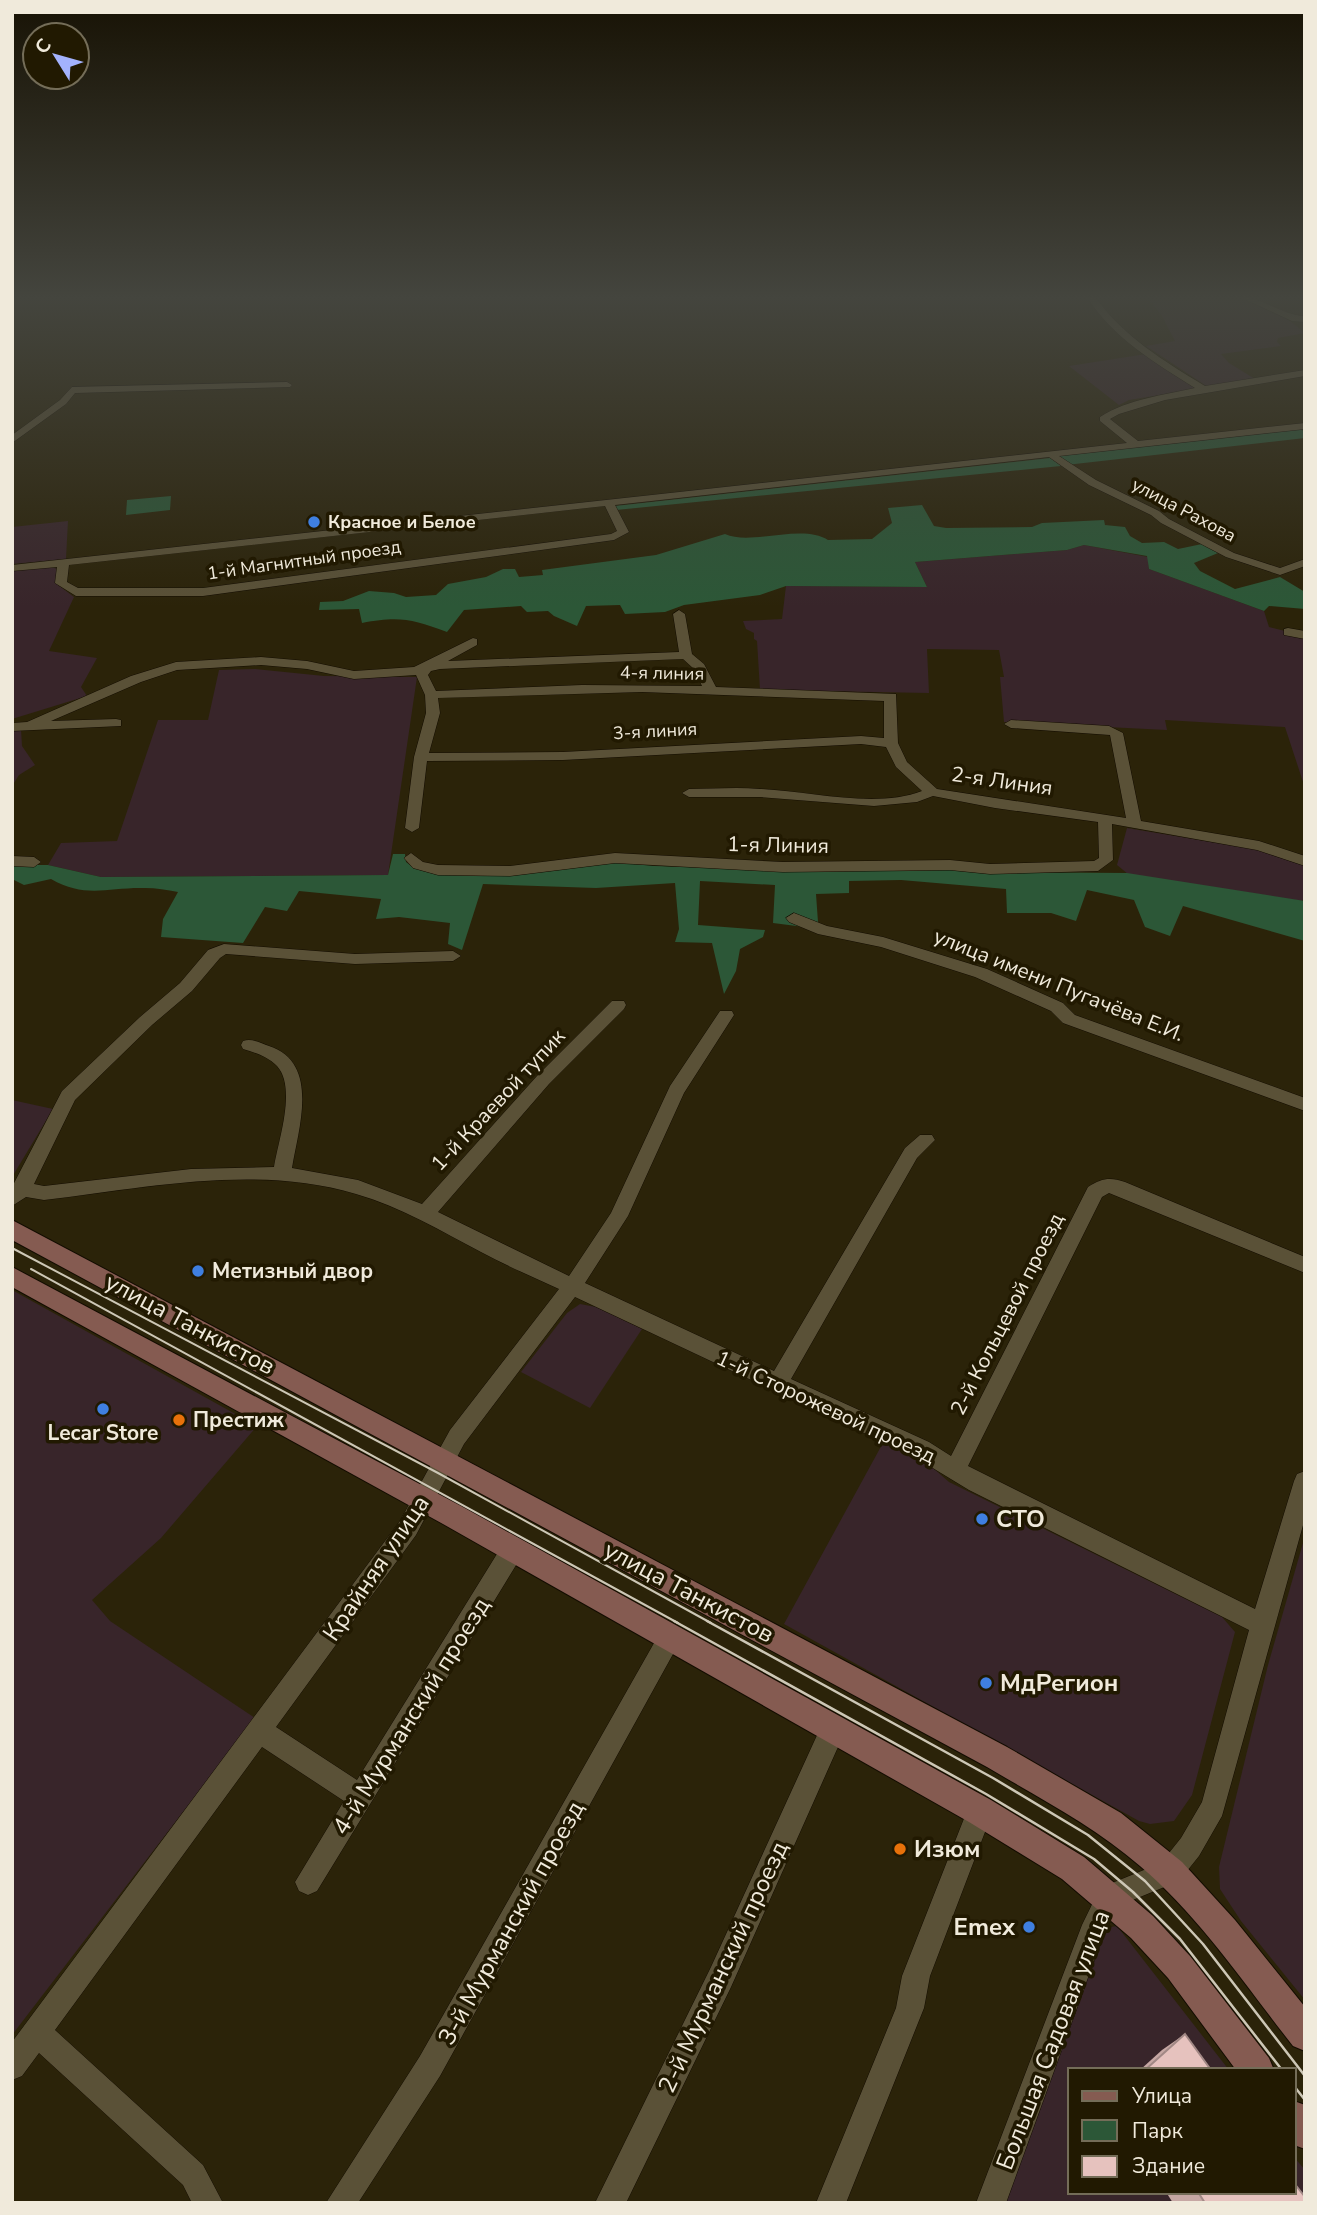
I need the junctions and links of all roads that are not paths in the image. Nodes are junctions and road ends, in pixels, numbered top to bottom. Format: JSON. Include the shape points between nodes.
{"nodes":[{"id":1,"x":63,"y":400,"type":"edge"},
{"id":2,"x":1151,"y":400,"type":"edge"},
{"id":3,"x":1304,"y":426,"type":"edge"},
{"id":4,"x":12,"y":440,"type":"edge"},
{"id":5,"x":1137,"y":446,"type":"junction"},
{"id":6,"x":1053,"y":456,"type":"junction"},
{"id":7,"x":609,"y":504,"type":"junction"},
{"id":8,"x":1305,"y":562,"type":"edge"},
{"id":9,"x":63,"y":563,"type":"junction"},
{"id":10,"x":12,"y":568,"type":"edge"},
{"id":11,"x":680,"y":614,"type":"dead end"},
{"id":12,"x":1288,"y":632,"type":"dead end"},
{"id":13,"x":1305,"y":635,"type":"edge"},
{"id":14,"x":473,"y":642,"type":"dead end"},
{"id":15,"x":687,"y":655,"type":"junction"},
{"id":16,"x":426,"y":668,"type":"junction"},
{"id":17,"x":711,"y":691,"type":"junction"},
{"id":18,"x":432,"y":695,"type":"junction"},
{"id":19,"x":116,"y":723,"type":"dead end"},
{"id":20,"x":1011,"y":724,"type":"dead end"},
{"id":21,"x":12,"y":727,"type":"edge"},
{"id":22,"x":27,"y":727,"type":"junction"},
{"id":23,"x":891,"y":743,"type":"junction"},
{"id":24,"x":421,"y":757,"type":"junction"},
{"id":25,"x":932,"y":792,"type":"junction"},
{"id":26,"x":689,"y":793,"type":"dead end"},
{"id":27,"x":1105,"y":821,"type":"junction"},
{"id":28,"x":1135,"y":826,"type":"junction"},
{"id":29,"x":412,"y":828,"type":"dead end"},
{"id":30,"x":411,"y":858,"type":"dead end"},
{"id":31,"x":12,"y":861,"type":"edge"},
{"id":32,"x":1305,"y":861,"type":"edge"},
{"id":33,"x":34,"y":862,"type":"dead end"},
{"id":34,"x":794,"y":918,"type":"dead end"},
{"id":35,"x":453,"y":956,"type":"dead end"},
{"id":36,"x":618,"y":1005,"type":"dead end"},
{"id":37,"x":726,"y":1014,"type":"dead end"},
{"id":38,"x":249,"y":1045,"type":"dead end"},
{"id":39,"x":1305,"y":1105,"type":"edge"},
{"id":40,"x":926,"y":1139,"type":"dead end"},
{"id":41,"x":282,"y":1175,"type":"junction"},
{"id":42,"x":17,"y":1194,"type":"edge"},
{"id":43,"x":426,"y":1212,"type":"junction"},
{"id":44,"x":12,"y":1229,"type":"edge"},
{"id":45,"x":1305,"y":1265,"type":"edge"},
{"id":46,"x":12,"y":1276,"type":"edge"},
{"id":47,"x":572,"y":1287,"type":"junction"},
{"id":48,"x":778,"y":1383,"type":"junction"},
{"id":49,"x":444,"y":1461,"type":"junction"},
{"id":50,"x":955,"y":1470,"type":"junction"},
{"id":51,"x":1305,"y":1481,"type":"edge"},
{"id":52,"x":424,"y":1500,"type":"junction"},
{"id":53,"x":513,"y":1549,"type":"junction"},
{"id":54,"x":1262,"y":1624,"type":"junction"},
{"id":55,"x":670,"y":1637,"type":"junction"},
{"id":56,"x":833,"y":1729,"type":"junction"},
{"id":57,"x":260,"y":1731,"type":"junction"},
{"id":58,"x":360,"y":1797,"type":"junction"},
{"id":59,"x":980,"y":1811,"type":"junction"},
{"id":60,"x":1170,"y":1872,"type":"junction"},
{"id":61,"x":308,"y":1882,"type":"dead end"},
{"id":62,"x":1109,"y":1897,"type":"junction"},
{"id":63,"x":37,"y":2032,"type":"junction"},
{"id":64,"x":1305,"y":2034,"type":"edge"},
{"id":65,"x":12,"y":2066,"type":"edge"},
{"id":66,"x":1255,"y":2068,"type":"edge"},
{"id":67,"x":208,"y":2203,"type":"edge"},
{"id":68,"x":341,"y":2203,"type":"edge"},
{"id":69,"x":610,"y":2203,"type":"edge"},
{"id":70,"x":831,"y":2203,"type":"edge"},
{"id":71,"x":991,"y":2203,"type":"edge"}],
"edges":[{"from":1,"to":4,"type":"street"},
{"from":2,"to":5,"type":"street","via":[[1107,414],[1104,419]]},
{"from":3,"to":5,"type":"street","name":"1-й Магнитный проезд"},
{"from":5,"to":6,"type":"street","name":"1-й Магнитный проезд"},
{"from":6,"to":7,"type":"street","name":"1-й Магнитный проезд"},
{"from":6,"to":8,"type":"street","name":"улица Рахова","via":[[1230,555],[1280,572]]},
{"from":7,"to":9,"type":"street","name":"1-й Магнитный проезд"},
{"from":7,"to":9,"type":"street","name":"1-й Магнитный проезд","via":[[623,532],[614,537],[203,592],[76,592],[61,583]]},
{"from":9,"to":10,"type":"street","name":"1-й Магнитный проезд"},
{"from":11,"to":15,"type":"street"},
{"from":12,"to":13,"type":"street"},
{"from":14,"to":16,"type":"street"},
{"from":15,"to":16,"type":"street"},
{"from":15,"to":17,"type":"street","via":[[700,667]]},
{"from":16,"to":18,"type":"street","via":[[422,675]]},
{"from":16,"to":22,"type":"street","via":[[354,675],[261,662],[176,666]]},
{"from":17,"to":18,"type":"street","name":"4-я линия","via":[[583,689]]},
{"from":17,"to":23,"type":"street","name":"4-я линия","via":[[891,697]]},
{"from":18,"to":24,"type":"street","via":[[433,713]]},
{"from":19,"to":22,"type":"street"},
{"from":20,"to":28,"type":"street","via":[[1116,733]]},
{"from":21,"to":22,"type":"street"},
{"from":23,"to":24,"type":"street","name":"3-я линия","via":[[861,740],[564,756]]},
{"from":23,"to":25,"type":"street","via":[[901,764]]},
{"from":24,"to":29,"type":"street"},
{"from":25,"to":26,"type":"street","name":"2-я Линия","via":[[914,800],[869,801]]},
{"from":25,"to":27,"type":"street","name":"2-я Линия"},
{"from":27,"to":28,"type":"street","name":"2-я Линия"},
{"from":27,"to":30,"type":"street","name":"1-я Линия","via":[[1106,860],[1098,866],[783,867],[615,859],[510,871],[438,870],[418,865]]},
{"from":28,"to":32,"type":"street","name":"2-я Линия","via":[[1259,846]]},
{"from":31,"to":33,"type":"street"},
{"from":34,"to":39,"type":"street","name":"улица имени Пугачёва Е.И.","via":[[981,973],[1057,1007],[1069,1019]]},
{"from":35,"to":42,"type":"street","via":[[355,959],[224,950],[214,954],[186,987],[68,1096]]},
{"from":36,"to":43,"type":"street","name":"1-й Краевой тупик","via":[[543,1080]]},
{"from":37,"to":47,"type":"street","name":"Крайняя улица","via":[[676,1091],[619,1216]]},
{"from":38,"to":41,"type":"street","via":[[280,1056],[295,1084]]},
{"from":40,"to":48,"type":"street","via":[[911,1153]]},
{"from":41,"to":42,"type":"street","via":[[200,1176]]},
{"from":41,"to":43,"type":"street","via":[[336,1182]]},
{"from":43,"to":47,"type":"street","name":"1-й Сторожевой проезд"},
{"from":44,"to":49,"type":"main road","name":"улица Танкистов"},
{"from":45,"to":50,"type":"street","name":"2-й Кольцевой проезд","via":[[1106,1185],[1095,1192]]},
{"from":46,"to":52,"type":"main road","name":"улица Танкистов"},
{"from":47,"to":48,"type":"street","name":"1-й Сторожевой проезд"},
{"from":47,"to":49,"type":"street","name":"Крайняя улица","via":[[457,1437]]},
{"from":48,"to":50,"type":"street","name":"1-й Сторожевой проезд","via":[[921,1448]]},
{"from":49,"to":52,"type":"street","name":"Крайняя улица"},
{"from":49,"to":60,"type":"main road","name":"улица Танкистов","via":[[997,1757],[1132,1841]]},
{"from":50,"to":54,"type":"street","name":"1-й Сторожевой проезд"},
{"from":51,"to":54,"type":"street","name":"Большая Садовая улица"},
{"from":52,"to":53,"type":"main road","name":"улица Танкистов"},
{"from":52,"to":57,"type":"street","name":"Крайняя улица"},
{"from":53,"to":55,"type":"main road","name":"улица Танкистов"},
{"from":53,"to":58,"type":"street","name":"4-й Мурманский проезд"},
{"from":54,"to":60,"type":"street","name":"Большая Садовая улица","via":[[1213,1807]]},
{"from":55,"to":56,"type":"main road","name":"улица Танкистов"},
{"from":55,"to":68,"type":"street","name":"3-й Мурманский проезд","via":[[430,2066]]},
{"from":56,"to":59,"type":"main road","name":"улица Танкистов"},
{"from":56,"to":69,"type":"street","name":"2-й Мурманский проезд"},
{"from":57,"to":58,"type":"street"},
{"from":57,"to":63,"type":"street","name":"Крайняя улица"},
{"from":58,"to":61,"type":"street","name":"4-й Мурманский проезд"},
{"from":59,"to":62,"type":"main road","name":"улица Танкистов","via":[[1073,1868]]},
{"from":59,"to":70,"type":"street","via":[[916,1976],[910,2008]]},
{"from":60,"to":62,"type":"street","name":"Большая Садовая улица"},
{"from":60,"to":64,"type":"main road","name":"улица Танкистов"},
{"from":62,"to":66,"type":"main road","name":"улица Танкистов","via":[[1179,1967]]},
{"from":62,"to":71,"type":"street","name":"Большая Садовая улица"},
{"from":63,"to":65,"type":"street","name":"Крайняя улица"},
{"from":63,"to":67,"type":"street","via":[[193,2175]]}]}
